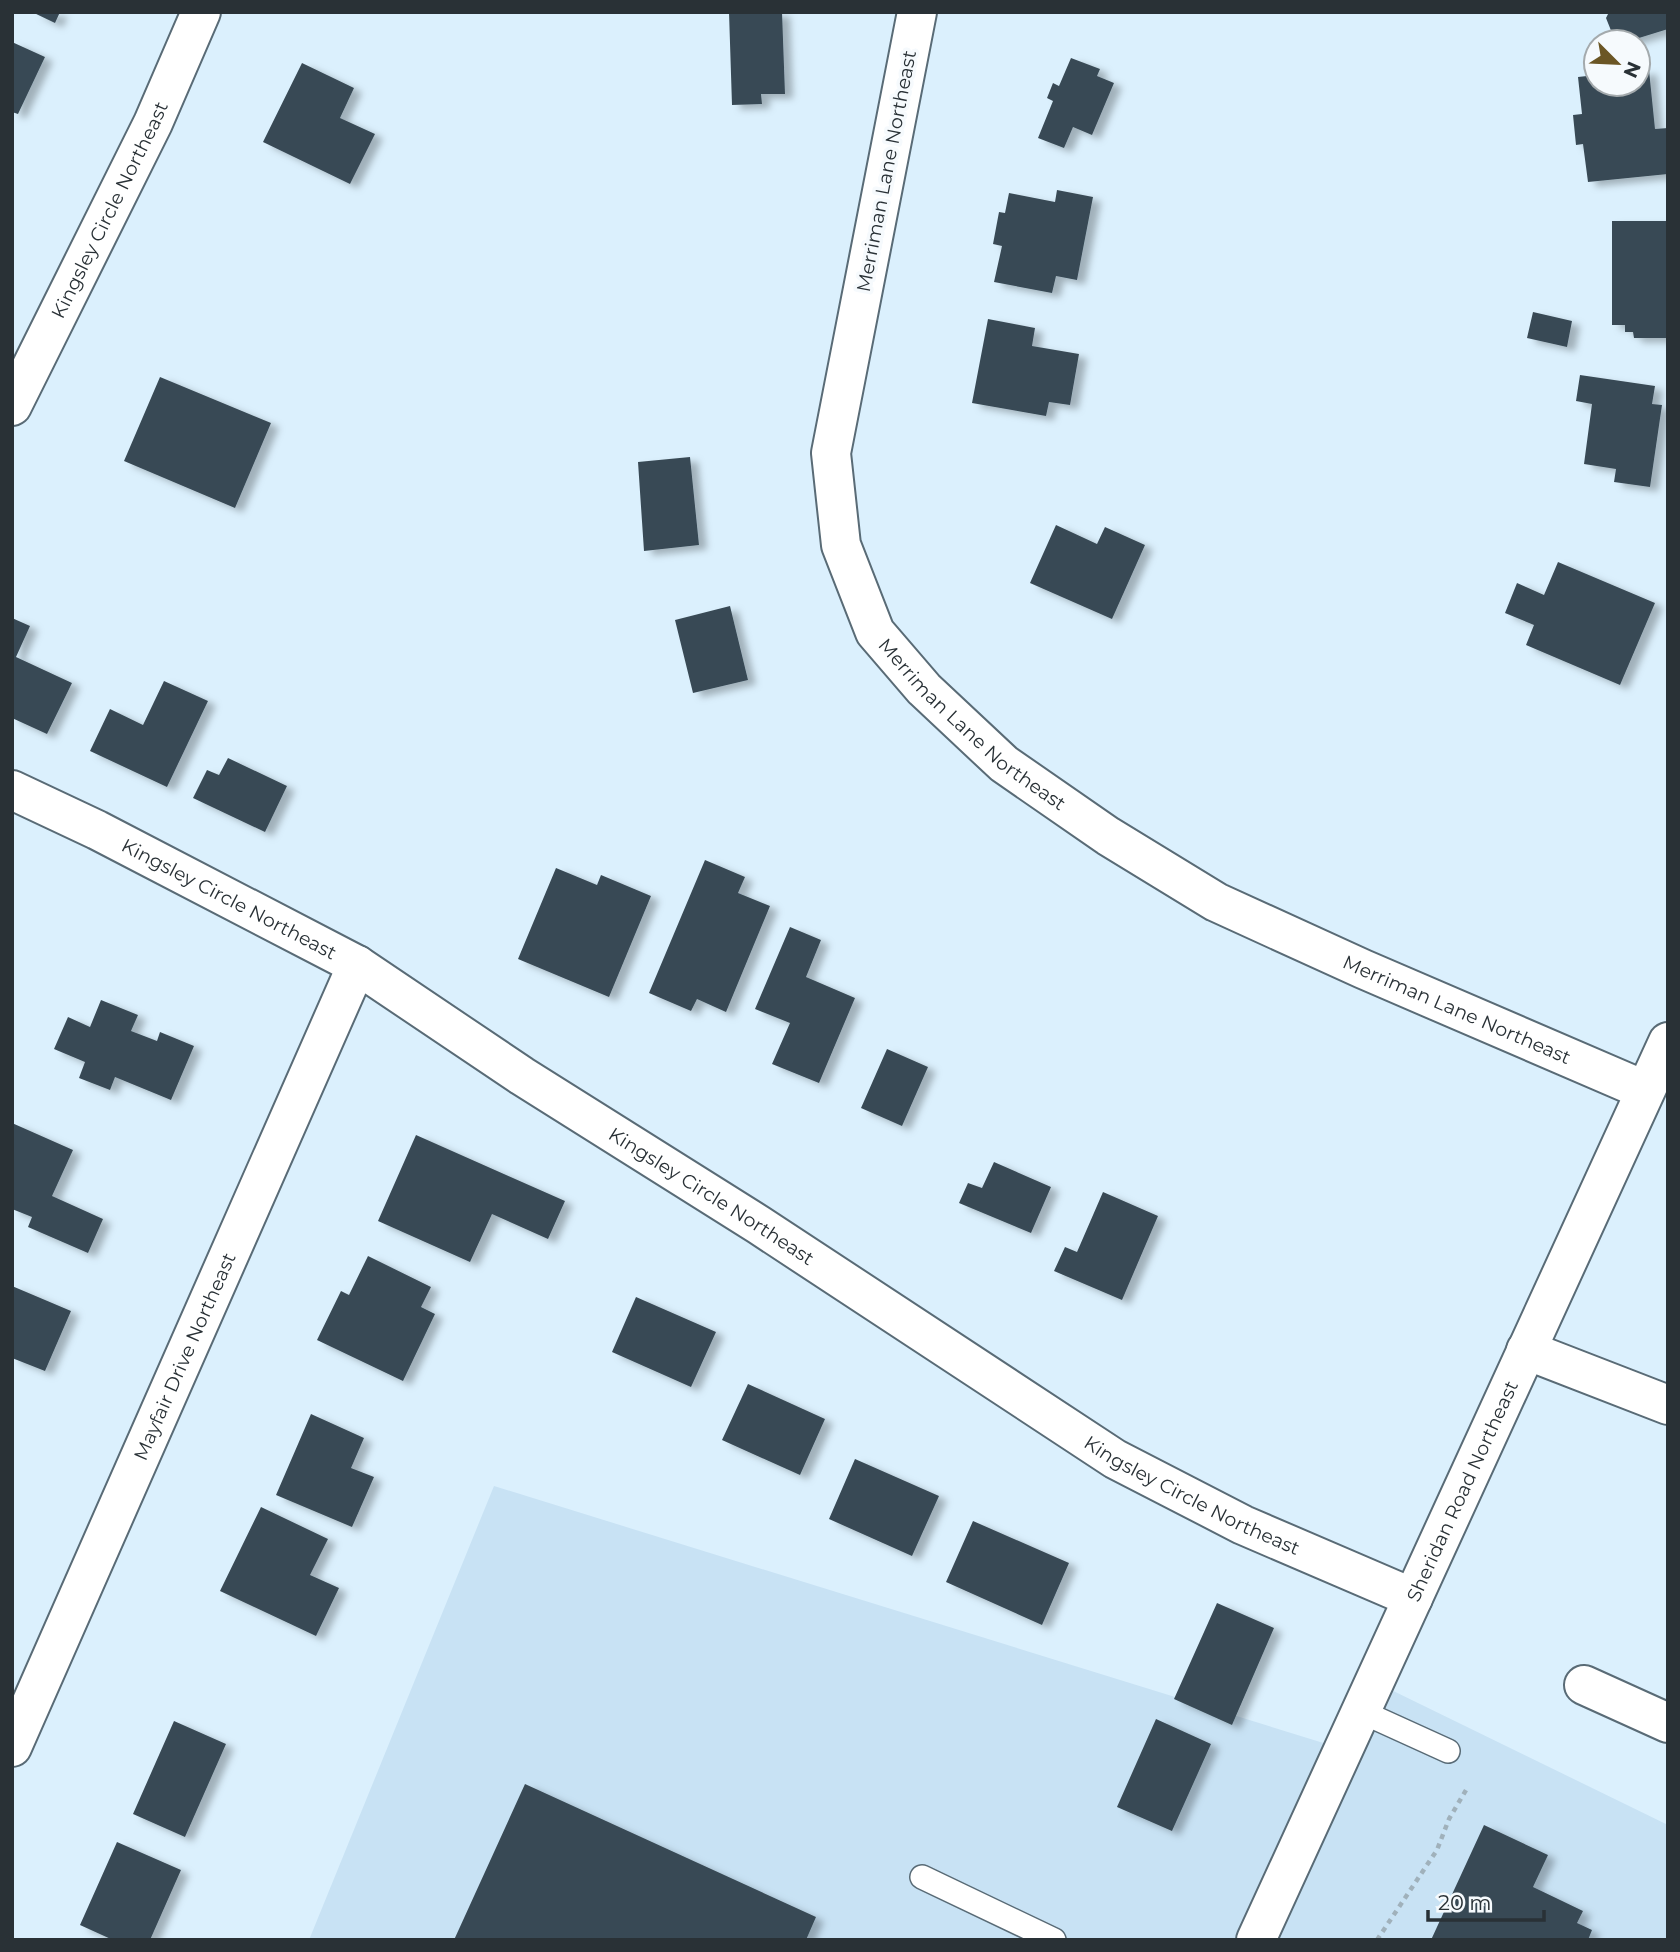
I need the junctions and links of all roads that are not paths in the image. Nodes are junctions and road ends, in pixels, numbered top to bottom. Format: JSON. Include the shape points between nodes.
{"nodes":[{"id":1,"x":201,"y":12,"type":"edge"},
{"id":2,"x":917,"y":12,"type":"edge"},
{"id":3,"x":12,"y":406,"type":"edge"},
{"id":4,"x":12,"y":790,"type":"edge"},
{"id":5,"x":357,"y":965,"type":"junction"},
{"id":6,"x":1668,"y":1042,"type":"edge"},
{"id":7,"x":1644,"y":1090,"type":"junction"},
{"id":8,"x":1526,"y":1350,"type":"junction"},
{"id":9,"x":1668,"y":1405,"type":"edge"},
{"id":10,"x":1413,"y":1598,"type":"junction"},
{"id":11,"x":1584,"y":1685,"type":"dead end"},
{"id":12,"x":1360,"y":1711,"type":"junction"},
{"id":13,"x":1668,"y":1723,"type":"edge"},
{"id":14,"x":12,"y":1747,"type":"edge"},
{"id":15,"x":1448,"y":1751,"type":"dead end"},
{"id":16,"x":922,"y":1877,"type":"dead end"},
{"id":17,"x":1055,"y":1940,"type":"edge"},
{"id":18,"x":1256,"y":1940,"type":"edge"}],
"edges":[{"from":1,"to":3,"type":"street","name":"Kingsley Circle Northeast","via":[[153,123]]},
{"from":2,"to":7,"type":"street","name":"Merriman Lane Northeast","via":[[831,453],[841,545],[875,632],[924,689],[1004,764],[1108,836],[1216,902]]},
{"from":4,"to":5,"type":"street","name":"Kingsley Circle Northeast"},
{"from":5,"to":10,"type":"street","name":"Kingsley Circle Northeast","via":[[1115,1459],[1243,1525]]},
{"from":5,"to":14,"type":"street","name":"Mayfair Drive Northeast"},
{"from":6,"to":7,"type":"street","name":"Sheridan Road Northeast"},
{"from":7,"to":8,"type":"street","name":"Sheridan Road Northeast"},
{"from":8,"to":9,"type":"street"},
{"from":8,"to":10,"type":"street","name":"Sheridan Road Northeast"},
{"from":10,"to":12,"type":"street","name":"Sheridan Road Northeast"},
{"from":11,"to":13,"type":"street"},
{"from":12,"to":15,"type":"lane"},
{"from":12,"to":18,"type":"street","name":"Sheridan Road Northeast"},
{"from":16,"to":17,"type":"lane"}]}
